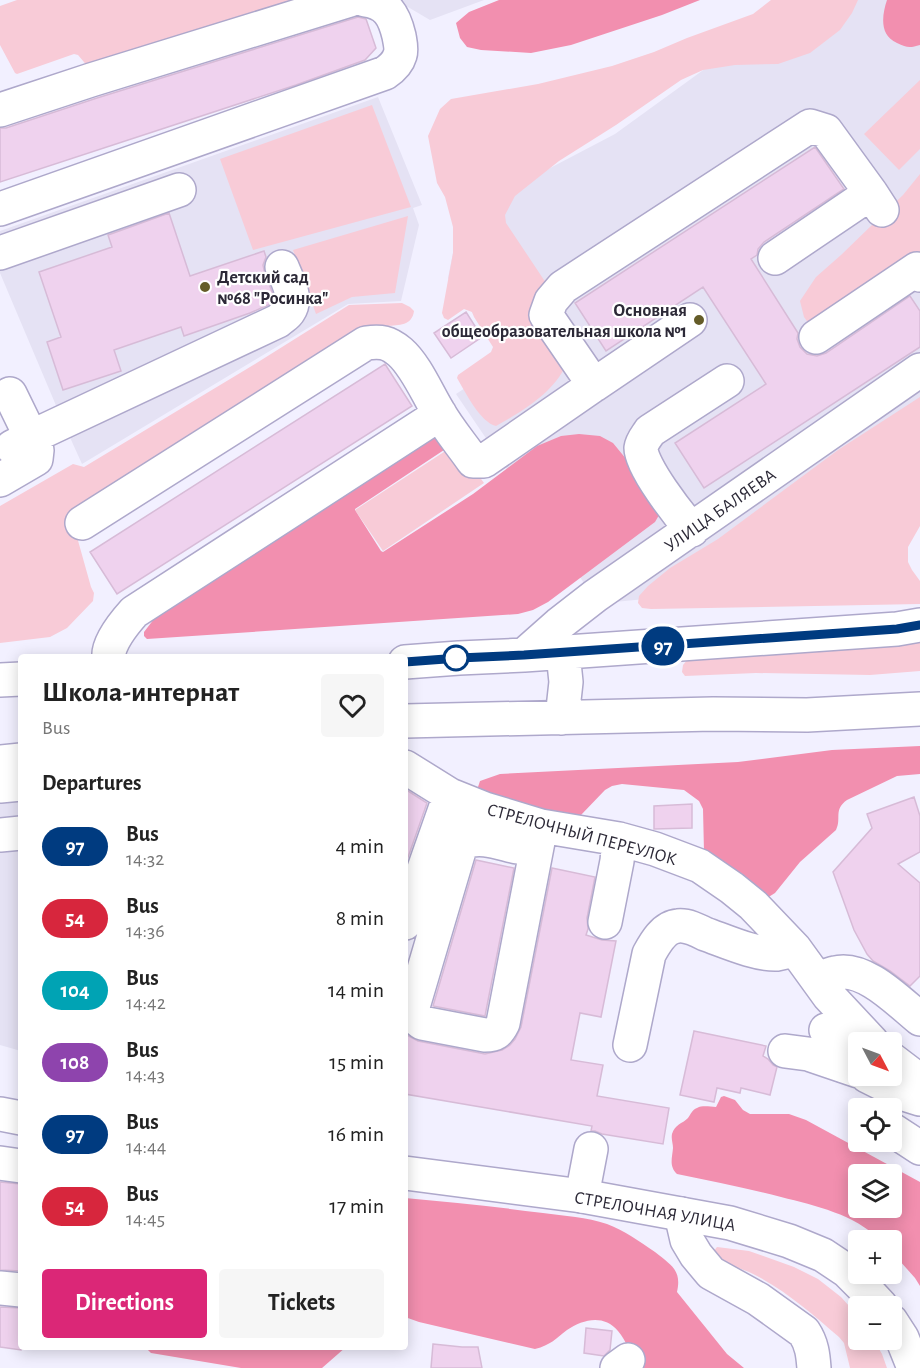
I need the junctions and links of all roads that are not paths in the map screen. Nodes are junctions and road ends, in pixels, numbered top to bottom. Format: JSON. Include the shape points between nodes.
{"nodes":[{"id":1,"x":350,"y":0,"type":"edge"},
{"id":2,"x":365,"y":0,"type":"edge"},
{"id":3,"x":0,"y":110,"type":"edge"},
{"id":4,"x":178,"y":190,"type":"dead end"},
{"id":5,"x":0,"y":208,"type":"edge"},
{"id":6,"x":0,"y":253,"type":"edge"},
{"id":7,"x":775,"y":258,"type":"dead end"},
{"id":8,"x":282,"y":267,"type":"dead end"},
{"id":9,"x":920,"y":275,"type":"edge"},
{"id":10,"x":690,"y":320,"type":"dead end"},
{"id":11,"x":816,"y":337,"type":"dead end"},
{"id":12,"x":920,"y":370,"type":"edge"},
{"id":13,"x":727,"y":381,"type":"dead end"},
{"id":14,"x":594,"y":386,"type":"junction"},
{"id":15,"x":10,"y":394,"type":"dead end"},
{"id":16,"x":440,"y":414,"type":"junction"},
{"id":17,"x":31,"y":437,"type":"junction"},
{"id":18,"x":0,"y":454,"type":"edge"},
{"id":19,"x":0,"y":480,"type":"edge"},
{"id":20,"x":82,"y":523,"type":"dead end"},
{"id":21,"x":692,"y":530,"type":"junction"},
{"id":22,"x":920,"y":625,"type":"edge"},
{"id":23,"x":563,"y":652,"type":"junction"},
{"id":24,"x":109,"y":654,"type":"edge"},
{"id":25,"x":524,"y":655,"type":"junction"},
{"id":26,"x":408,"y":662,"type":"edge"},
{"id":27,"x":18,"y":679,"type":"edge"},
{"id":28,"x":0,"y":680,"type":"edge"},
{"id":29,"x":920,"y":709,"type":"edge"},
{"id":30,"x":562,"y":718,"type":"junction"},
{"id":31,"x":408,"y":721,"type":"edge"},
{"id":32,"x":18,"y":760,"type":"edge"},
{"id":33,"x":0,"y":762,"type":"edge"},
{"id":34,"x":408,"y":769,"type":"edge"},
{"id":35,"x":18,"y":784,"type":"edge"},
{"id":36,"x":0,"y":786,"type":"edge"},
{"id":37,"x":450,"y":795,"type":"junction"},
{"id":38,"x":541,"y":826,"type":"junction"},
{"id":39,"x":18,"y":833,"type":"edge"},
{"id":40,"x":0,"y":835,"type":"edge"},
{"id":41,"x":619,"y":839,"type":"junction"},
{"id":42,"x":517,"y":847,"type":"dead end"},
{"id":43,"x":408,"y":914,"type":"edge"},
{"id":44,"x":605,"y":922,"type":"dead end"},
{"id":45,"x":795,"y":949,"type":"junction"},
{"id":46,"x":818,"y":980,"type":"junction"},
{"id":47,"x":920,"y":1019,"type":"edge"},
{"id":48,"x":826,"y":1030,"type":"dead end"},
{"id":49,"x":863,"y":1032,"type":"edge"},
{"id":50,"x":848,"y":1040,"type":"edge"},
{"id":51,"x":630,"y":1045,"type":"dead end"},
{"id":52,"x":785,"y":1051,"type":"dead end"},
{"id":53,"x":848,"y":1068,"type":"edge"},
{"id":54,"x":888,"y":1086,"type":"edge"},
{"id":55,"x":908,"y":1096,"type":"edge"},
{"id":56,"x":0,"y":1114,"type":"edge"},
{"id":57,"x":18,"y":1117,"type":"edge"},
{"id":58,"x":902,"y":1136,"type":"edge"},
{"id":59,"x":920,"y":1148,"type":"edge"},
{"id":60,"x":591,"y":1149,"type":"dead end"},
{"id":61,"x":0,"y":1163,"type":"edge"},
{"id":62,"x":18,"y":1166,"type":"edge"},
{"id":63,"x":408,"y":1173,"type":"edge"},
{"id":64,"x":582,"y":1197,"type":"junction"},
{"id":65,"x":681,"y":1214,"type":"junction"},
{"id":66,"x":0,"y":1288,"type":"edge"},
{"id":67,"x":18,"y":1290,"type":"edge"},
{"id":68,"x":872,"y":1296,"type":"edge"},
{"id":69,"x":902,"y":1337,"type":"edge"},
{"id":70,"x":814,"y":1368,"type":"edge"},
{"id":71,"x":914,"y":1368,"type":"edge"}],
"edges":[{"from":1,"to":3,"type":"street"},
{"from":2,"to":5,"type":"street","via":[[389,11],[395,22],[400,56],[385,73]]},
{"from":4,"to":6,"type":"street"},
{"from":7,"to":14,"type":"street","via":[[877,201],[826,131],[810,126],[563,286],[546,315]]},
{"from":8,"to":17,"type":"street","via":[[293,302],[289,312],[278,321]]},
{"from":9,"to":11,"type":"street","via":[[917,269]]},
{"from":10,"to":14,"type":"street"},
{"from":12,"to":21,"type":"street","name":"УЛИЦА БАЛЯЕВА"},
{"from":13,"to":21,"type":"street","via":[[650,431],[641,449],[648,468]]},
{"from":14,"to":16,"type":"street","via":[[484,461],[473,462]]},
{"from":15,"to":17,"type":"street"},
{"from":16,"to":20,"type":"street","via":[[401,352],[387,343],[366,343]]},
{"from":16,"to":24,"type":"street","via":[[134,612]]},
{"from":17,"to":18,"type":"street"},
{"from":17,"to":19,"type":"street","via":[[36,459]]},
{"from":21,"to":25,"type":"street","name":"УЛИЦА БАЛЯЕВА","via":[[596,596]]},
{"from":22,"to":23,"type":"street"},
{"from":23,"to":25,"type":"street"},
{"from":23,"to":30,"type":"street","via":[[566,682]]},
{"from":25,"to":26,"type":"street"},
{"from":27,"to":28,"type":"street"},
{"from":29,"to":30,"type":"street","via":[[807,715]]},
{"from":30,"to":31,"type":"street"},
{"from":32,"to":33,"type":"street"},
{"from":34,"to":37,"type":"street","name":"СТРЕЛОЧНЫЙ ПЕРЕУЛОК"},
{"from":35,"to":36,"type":"street"},
{"from":37,"to":38,"type":"street","name":"СТРЕЛОЧНЫЙ ПЕРЕУЛОК"},
{"from":37,"to":43,"type":"street"},
{"from":38,"to":41,"type":"street","name":"СТРЕЛОЧНЫЙ ПЕРЕУЛОК"},
{"from":38,"to":42,"type":"street","via":[[499,1031],[485,1035],[422,1023],[411,1010],[464,833],[474,839]]},
{"from":39,"to":40,"type":"street"},
{"from":41,"to":44,"type":"street"},
{"from":41,"to":45,"type":"street","name":"СТРЕЛОЧНЫЙ ПЕРЕУЛОК","via":[[700,866],[753,905]]},
{"from":45,"to":46,"type":"street","name":"СТРЕЛОЧНЫЙ ПЕРЕУЛОК"},
{"from":45,"to":51,"type":"street","via":[[777,954],[755,951],[688,927],[669,929],[649,954]]},
{"from":46,"to":47,"type":"street","via":[[837,972],[863,975]]},
{"from":46,"to":49,"type":"street","name":"СТРЕЛОЧНЫЙ ПЕРЕУЛОК"},
{"from":48,"to":50,"type":"street"},
{"from":52,"to":53,"type":"street"},
{"from":54,"to":55,"type":"street"},
{"from":56,"to":57,"type":"street"},
{"from":58,"to":59,"type":"street"},
{"from":60,"to":64,"type":"street"},
{"from":61,"to":62,"type":"street"},
{"from":63,"to":64,"type":"street","name":"СТРЕЛОЧНАЯ УЛИЦА"},
{"from":64,"to":65,"type":"street","name":"СТРЕЛОЧНАЯ УЛИЦА"},
{"from":65,"to":68,"type":"street","name":"СТРЕЛОЧНАЯ УЛИЦА","via":[[730,1223],[823,1255],[847,1271]]},
{"from":65,"to":70,"type":"street","via":[[687,1240],[711,1273],[758,1299],[804,1332]]},
{"from":66,"to":67,"type":"street"},
{"from":69,"to":71,"type":"street"}]}
